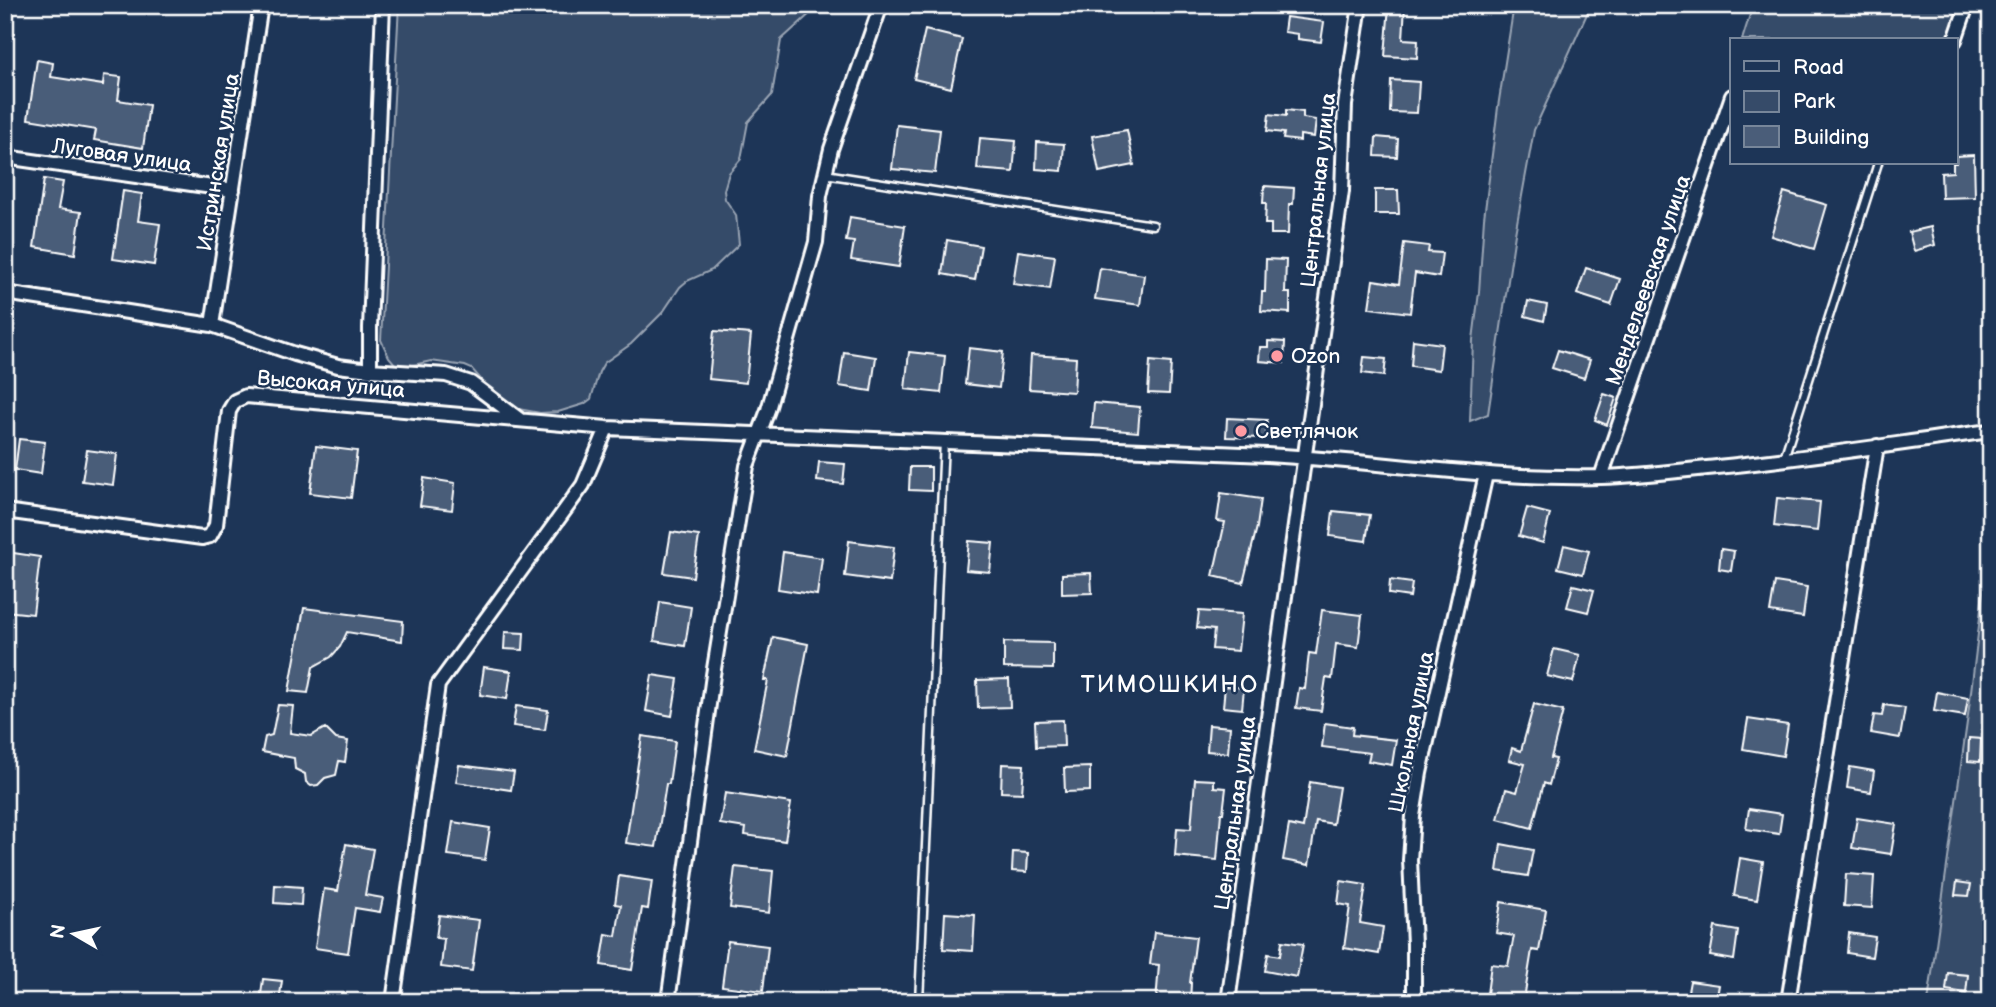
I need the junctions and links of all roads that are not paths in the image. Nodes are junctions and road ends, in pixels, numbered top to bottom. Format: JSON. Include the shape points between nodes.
{"nodes":[{"id":1,"x":261,"y":5,"type":"edge"},
{"id":2,"x":383,"y":5,"type":"edge"},
{"id":3,"x":881,"y":5,"type":"edge"},
{"id":4,"x":1360,"y":5,"type":"edge"},
{"id":5,"x":1967,"y":5,"type":"edge"},
{"id":6,"x":1956,"y":38,"type":"edge"},
{"id":7,"x":1730,"y":102,"type":"edge"},
{"id":8,"x":5,"y":157,"type":"edge"},
{"id":9,"x":1878,"y":164,"type":"edge"},
{"id":10,"x":825,"y":174,"type":"junction"},
{"id":11,"x":233,"y":190,"type":"junction"},
{"id":12,"x":1153,"y":225,"type":"dead end"},
{"id":13,"x":5,"y":293,"type":"edge"},
{"id":14,"x":212,"y":324,"type":"junction"},
{"id":15,"x":370,"y":370,"type":"junction"},
{"id":16,"x":519,"y":419,"type":"junction"},
{"id":17,"x":607,"y":428,"type":"junction"},
{"id":18,"x":1991,"y":431,"type":"edge"},
{"id":19,"x":758,"y":434,"type":"junction"},
{"id":20,"x":944,"y":441,"type":"junction"},
{"id":21,"x":1877,"y":446,"type":"junction"},
{"id":22,"x":1306,"y":457,"type":"junction"},
{"id":23,"x":1783,"y":460,"type":"junction"},
{"id":24,"x":1486,"y":474,"type":"junction"},
{"id":25,"x":1601,"y":477,"type":"junction"},
{"id":26,"x":5,"y":511,"type":"edge"},
{"id":27,"x":393,"y":1002,"type":"edge"},
{"id":28,"x":668,"y":1002,"type":"edge"},
{"id":29,"x":919,"y":1002,"type":"edge"},
{"id":30,"x":1228,"y":1002,"type":"edge"},
{"id":31,"x":1414,"y":1002,"type":"edge"},
{"id":32,"x":1788,"y":1002,"type":"edge"}],
"edges":[{"from":1,"to":11,"type":"street","name":"Истринская улица"},
{"from":2,"to":15,"type":"street"},
{"from":3,"to":10,"type":"street"},
{"from":4,"to":22,"type":"street","name":"Центральная улица","via":[[1345,105],[1342,191]]},
{"from":5,"to":6,"type":"street"},
{"from":7,"to":25,"type":"street","name":"Менделеевская улица"},
{"from":8,"to":11,"type":"street","name":"Луговая улица"},
{"from":9,"to":23,"type":"lane"},
{"from":10,"to":12,"type":"lane"},
{"from":10,"to":19,"type":"street","via":[[816,242]]},
{"from":11,"to":14,"type":"street","name":"Истринская улица"},
{"from":13,"to":14,"type":"street"},
{"from":14,"to":15,"type":"street","via":[[295,354]]},
{"from":15,"to":16,"type":"street","via":[[446,375],[471,383]]},
{"from":16,"to":17,"type":"street"},
{"from":16,"to":26,"type":"street","name":"Высокая улица","via":[[246,396],[235,401],[229,411],[216,525],[210,536]]},
{"from":17,"to":19,"type":"street"},
{"from":17,"to":27,"type":"street","via":[[583,485],[438,685]]},
{"from":18,"to":21,"type":"street"},
{"from":19,"to":20,"type":"street"},
{"from":19,"to":28,"type":"street","via":[[747,466],[713,675]]},
{"from":20,"to":22,"type":"street"},
{"from":20,"to":29,"type":"lane"},
{"from":21,"to":23,"type":"street"},
{"from":21,"to":32,"type":"street"},
{"from":22,"to":24,"type":"street"},
{"from":22,"to":30,"type":"street","name":"Центральная улица"},
{"from":23,"to":25,"type":"street"},
{"from":24,"to":25,"type":"street"},
{"from":24,"to":31,"type":"street","name":"Школьная улица","via":[[1413,816]]}]}
